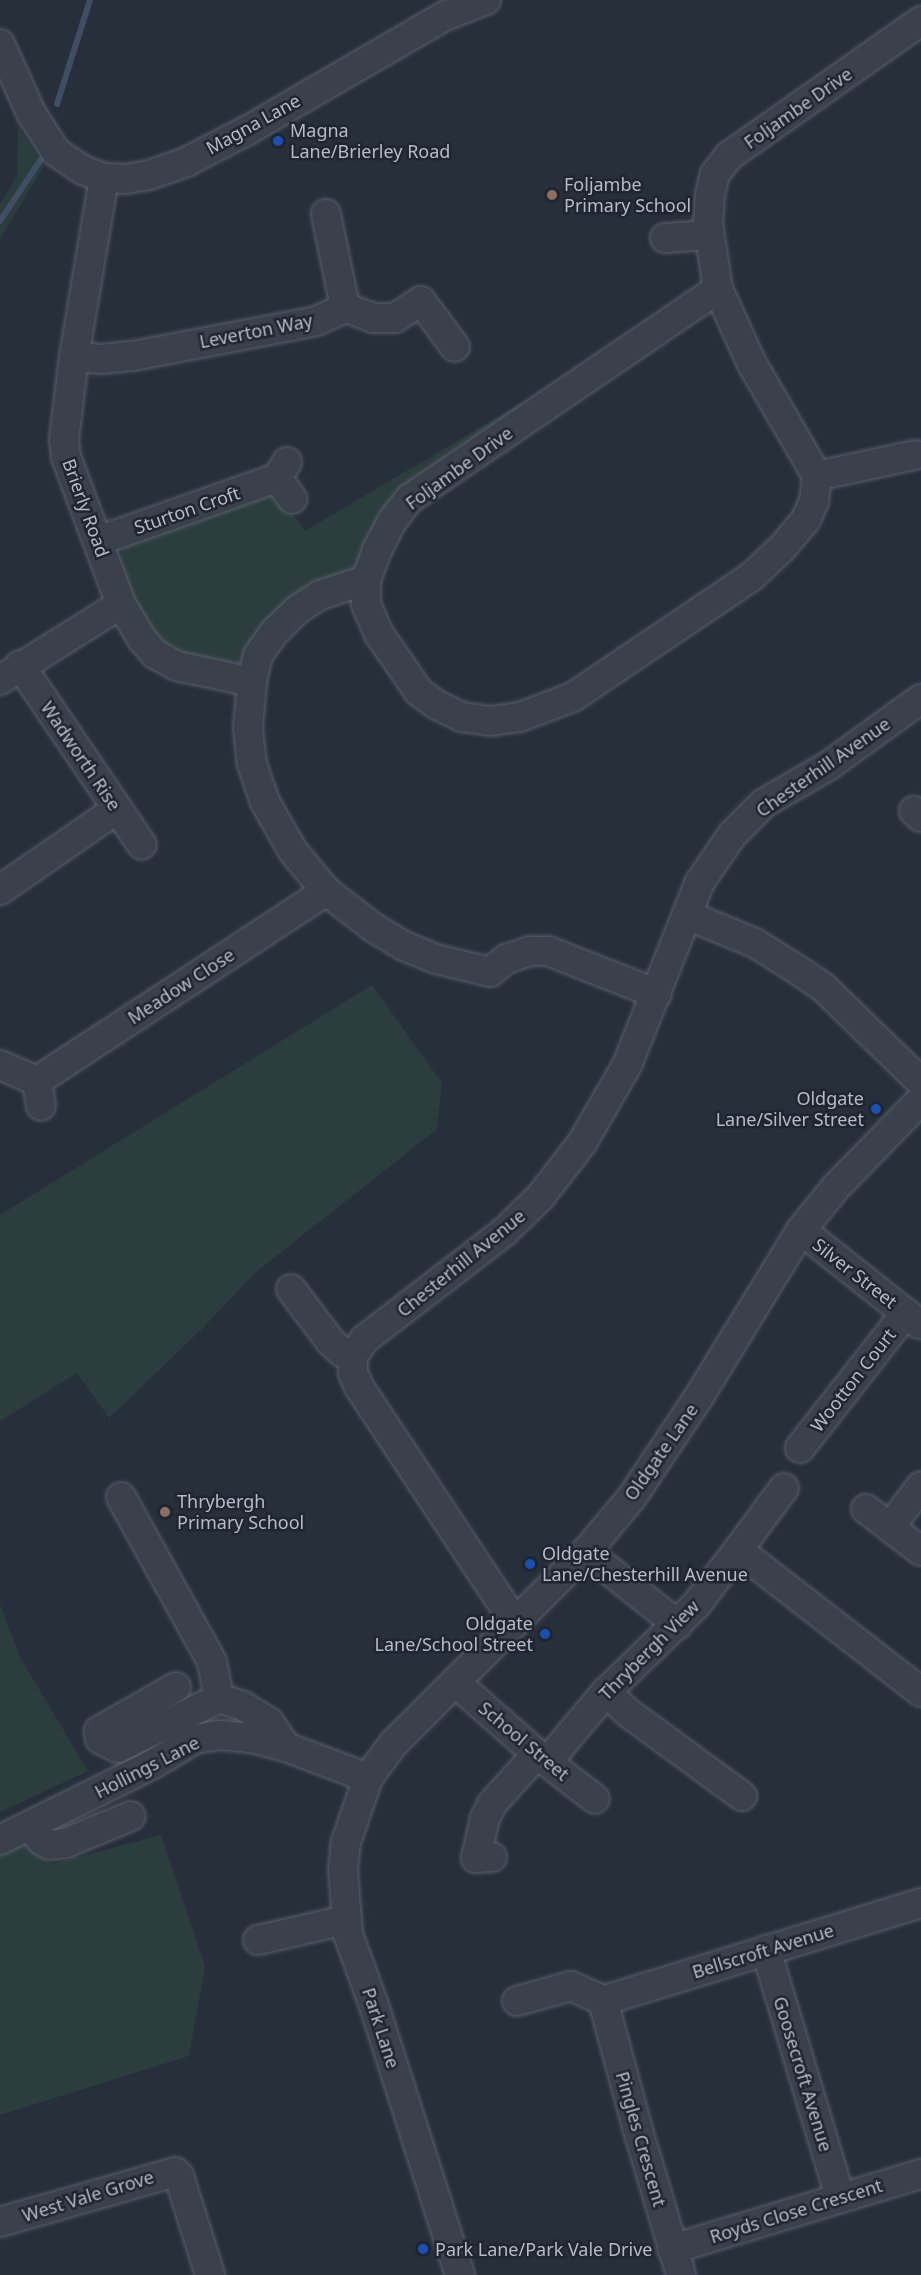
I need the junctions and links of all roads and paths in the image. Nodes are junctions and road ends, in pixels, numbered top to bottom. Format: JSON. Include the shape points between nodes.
{"nodes":[{"id":1,"x":486,"y":0,"type":"edge"},
{"id":2,"x":921,"y":21,"type":"edge"},
{"id":3,"x":0,"y":44,"type":"edge"},
{"id":4,"x":104,"y":178,"type":"junction"},
{"id":5,"x":326,"y":214,"type":"dead end"},
{"id":6,"x":709,"y":236,"type":"junction"},
{"id":7,"x":664,"y":238,"type":"dead end"},
{"id":8,"x":718,"y":289,"type":"junction"},
{"id":9,"x":342,"y":306,"type":"junction"},
{"id":10,"x":455,"y":347,"type":"dead end"},
{"id":11,"x":74,"y":357,"type":"junction"},
{"id":12,"x":915,"y":455,"type":"dead end"},
{"id":13,"x":817,"y":476,"type":"junction"},
{"id":14,"x":285,"y":480,"type":"dead end"},
{"id":15,"x":98,"y":541,"type":"junction"},
{"id":16,"x":366,"y":580,"type":"junction"},
{"id":17,"x":121,"y":604,"type":"junction"},
{"id":18,"x":10,"y":672,"type":"edge"},
{"id":19,"x":252,"y":682,"type":"junction"},
{"id":20,"x":919,"y":700,"type":"edge"},
{"id":21,"x":117,"y":809,"type":"junction"},
{"id":22,"x":142,"y":845,"type":"dead end"},
{"id":23,"x":0,"y":890,"type":"edge"},
{"id":24,"x":326,"y":891,"type":"junction"},
{"id":25,"x":687,"y":915,"type":"junction"},
{"id":26,"x":657,"y":994,"type":"junction"},
{"id":27,"x":0,"y":1065,"type":"edge"},
{"id":28,"x":921,"y":1082,"type":"edge"},
{"id":29,"x":921,"y":1100,"type":"edge"},
{"id":30,"x":801,"y":1230,"type":"junction"},
{"id":31,"x":291,"y":1289,"type":"dead end"},
{"id":32,"x":914,"y":1314,"type":"edge"},
{"id":33,"x":353,"y":1356,"type":"junction"},
{"id":34,"x":800,"y":1448,"type":"dead end"},
{"id":35,"x":921,"y":1486,"type":"edge"},
{"id":36,"x":784,"y":1488,"type":"dead end"},
{"id":37,"x":121,"y":1497,"type":"dead end"},
{"id":38,"x":866,"y":1509,"type":"dead end"},
{"id":39,"x":890,"y":1527,"type":"junction"},
{"id":40,"x":738,"y":1550,"type":"junction"},
{"id":41,"x":921,"y":1551,"type":"edge"},
{"id":42,"x":586,"y":1552,"type":"junction"},
{"id":43,"x":514,"y":1621,"type":"junction"},
{"id":44,"x":678,"y":1625,"type":"junction"},
{"id":45,"x":454,"y":1682,"type":"junction"},
{"id":46,"x":176,"y":1687,"type":"dead end"},
{"id":47,"x":606,"y":1692,"type":"junction"},
{"id":48,"x":921,"y":1692,"type":"edge"},
{"id":49,"x":219,"y":1698,"type":"junction"},
{"id":50,"x":286,"y":1747,"type":"junction"},
{"id":51,"x":543,"y":1757,"type":"junction"},
{"id":52,"x":368,"y":1778,"type":"junction"},
{"id":53,"x":740,"y":1797,"type":"dead end"},
{"id":54,"x":595,"y":1799,"type":"dead end"},
{"id":55,"x":130,"y":1816,"type":"dead end"},
{"id":56,"x":30,"y":1826,"type":"junction"},
{"id":57,"x":0,"y":1840,"type":"edge"},
{"id":58,"x":492,"y":1857,"type":"dead end"},
{"id":59,"x":921,"y":1903,"type":"edge"},
{"id":60,"x":347,"y":1927,"type":"junction"},
{"id":61,"x":258,"y":1940,"type":"dead end"},
{"id":62,"x":766,"y":1950,"type":"junction"},
{"id":63,"x":517,"y":2001,"type":"dead end"},
{"id":64,"x":607,"y":2002,"type":"junction"},
{"id":65,"x":921,"y":2174,"type":"edge"},
{"id":66,"x":840,"y":2197,"type":"junction"},
{"id":67,"x":0,"y":2222,"type":"edge"},
{"id":68,"x":676,"y":2262,"type":"edge"},
{"id":69,"x":210,"y":2275,"type":"edge"},
{"id":70,"x":460,"y":2275,"type":"edge"}],
"edges":[{"from":1,"to":4,"type":"street","name":"Magna Lane","via":[[436,21],[186,162],[149,175]]},
{"from":2,"to":6,"type":"street","name":"Foljambe Drive","via":[[729,156],[716,174],[710,195]]},
{"from":3,"to":4,"type":"street","name":"Magna Lane","via":[[31,113],[56,152]]},
{"from":4,"to":11,"type":"street","name":"Brierly Road"},
{"from":5,"to":9,"type":"street"},
{"from":6,"to":7,"type":"street"},
{"from":6,"to":8,"type":"street","name":"Foljambe Drive"},
{"from":8,"to":13,"type":"street","name":"Foljambe Drive","via":[[752,364]]},
{"from":8,"to":16,"type":"street","name":"Foljambe Drive","via":[[410,498],[392,520]]},
{"from":9,"to":10,"type":"street","via":[[374,318],[395,318],[421,301]]},
{"from":9,"to":11,"type":"street","name":"Leverton Way","via":[[316,321],[133,356]]},
{"from":11,"to":15,"type":"street","name":"Brierly Road","via":[[64,440],[66,457]]},
{"from":12,"to":13,"type":"street"},
{"from":13,"to":16,"type":"street","name":"Foljambe Drive","via":[[814,501],[806,519],[751,577],[573,697],[520,717],[491,722],[462,717],[420,692],[379,634],[366,604]]},
{"from":14,"to":15,"type":"street","name":"Sturton Croft"},
{"from":15,"to":17,"type":"street","name":"Brierly Road"},
{"from":16,"to":19,"type":"street","via":[[320,595],[297,610],[258,655]]},
{"from":17,"to":18,"type":"street"},
{"from":17,"to":19,"type":"street","name":"Brierly Road","via":[[155,654],[177,666]]},
{"from":18,"to":21,"type":"street","name":"Wadworth Rise"},
{"from":19,"to":24,"type":"street","via":[[248,728],[255,774],[265,802],[293,851]]},
{"from":20,"to":25,"type":"street","name":"Chesterhill Avenue","via":[[828,766],[764,803],[717,855],[700,882]]},
{"from":21,"to":22,"type":"street","name":"Wadworth Rise"},
{"from":21,"to":23,"type":"street"},
{"from":24,"to":26,"type":"street","via":[[374,928],[436,959],[490,972],[506,959],[530,951],[548,951]]},
{"from":24,"to":27,"type":"street","name":"Meadow Close","via":[[39,1094]]},
{"from":25,"to":26,"type":"street","name":"Chesterhill Avenue"},
{"from":25,"to":28,"type":"street","via":[[755,943],[824,988]]},
{"from":26,"to":33,"type":"street","name":"Chesterhill Avenue","via":[[627,1065],[582,1143],[541,1196],[472,1258],[365,1339]]},
{"from":29,"to":30,"type":"street","name":"Oldgate Lane","via":[[836,1187]]},
{"from":30,"to":32,"type":"street","name":"Silver Street"},
{"from":30,"to":42,"type":"street","name":"Oldgate Lane","via":[[670,1442],[632,1497]]},
{"from":31,"to":33,"type":"street","via":[[331,1342]]},
{"from":32,"to":34,"type":"street","name":"Wootton Court"},
{"from":33,"to":43,"type":"street","via":[[353,1373],[359,1387]]},
{"from":35,"to":39,"type":"street"},
{"from":36,"to":40,"type":"street","name":"Thrybergh View"},
{"from":37,"to":49,"type":"street","via":[[213,1662]]},
{"from":38,"to":39,"type":"street"},
{"from":39,"to":41,"type":"street"},
{"from":40,"to":44,"type":"street","name":"Thrybergh View"},
{"from":40,"to":48,"type":"street"},
{"from":42,"to":43,"type":"street","name":"Oldgate Lane"},
{"from":42,"to":44,"type":"street"},
{"from":43,"to":45,"type":"street","name":"Oldgate Lane"},
{"from":44,"to":47,"type":"street","name":"Thrybergh View"},
{"from":45,"to":51,"type":"street","name":"School Street"},
{"from":45,"to":52,"type":"street","name":"Oldgate Lane","via":[[393,1744]]},
{"from":46,"to":49,"type":"street","via":[[99,1731],[100,1739],[118,1748]]},
{"from":47,"to":51,"type":"street","name":"Thrybergh View"},
{"from":47,"to":53,"type":"street"},
{"from":49,"to":50,"type":"street","via":[[243,1706],[269,1722]]},
{"from":50,"to":52,"type":"street","name":"Hollings Lane"},
{"from":50,"to":56,"type":"street","name":"Hollings Lane","via":[[221,1735],[195,1739]]},
{"from":51,"to":54,"type":"street","name":"School Street"},
{"from":51,"to":58,"type":"street","name":"Thrybergh View","via":[[492,1804],[476,1858]]},
{"from":52,"to":60,"type":"street","name":"Park Lane","via":[[346,1842],[343,1869]]},
{"from":55,"to":56,"type":"street","via":[[66,1843],[50,1845]]},
{"from":56,"to":57,"type":"street","name":"Hollings Lane"},
{"from":59,"to":62,"type":"street","name":"Bellscroft Avenue"},
{"from":60,"to":61,"type":"street"},
{"from":60,"to":70,"type":"street","name":"Park Lane"},
{"from":62,"to":64,"type":"street","name":"Bellscroft Avenue"},
{"from":62,"to":66,"type":"street","name":"Goosecroft Avenue"},
{"from":63,"to":64,"type":"street","via":[[571,1986]]},
{"from":64,"to":68,"type":"street","name":"Pingles Crescent","via":[[605,2008],[625,2084]]},
{"from":65,"to":66,"type":"street","name":"Royds Close Crescent"},
{"from":66,"to":68,"type":"street","name":"Royds Close Crescent"},
{"from":67,"to":69,"type":"street","name":"West Vale Grove","via":[[175,2172]]}]}
